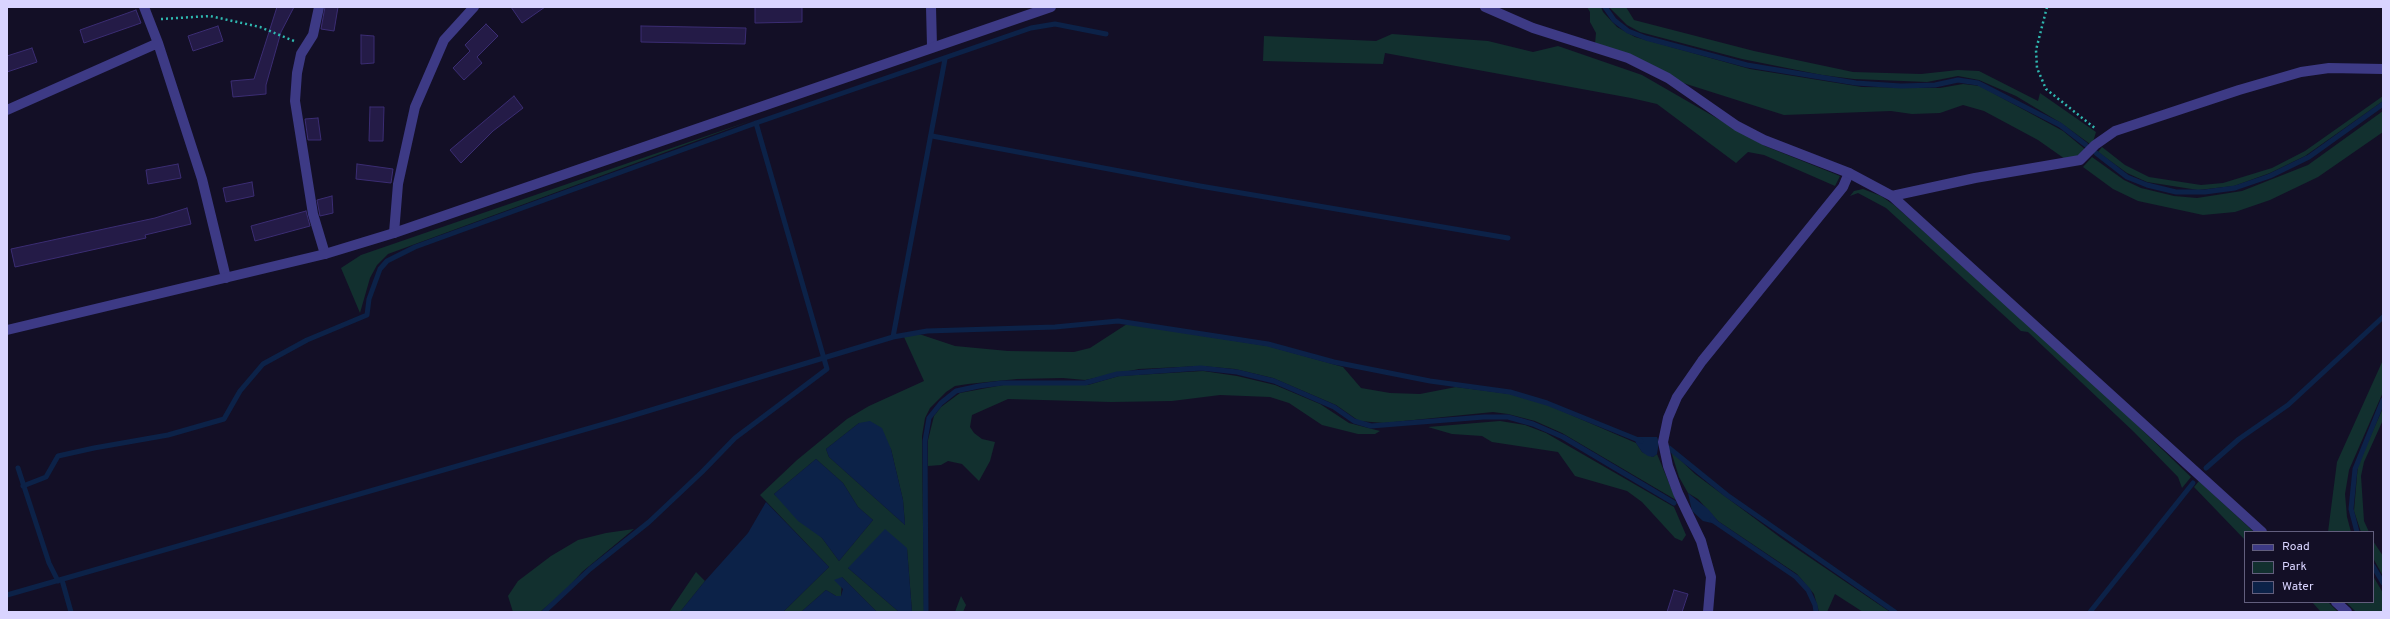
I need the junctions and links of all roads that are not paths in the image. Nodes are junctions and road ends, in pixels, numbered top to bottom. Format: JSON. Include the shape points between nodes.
{"nodes":[{"id":1,"x":144,"y":7,"type":"edge"},
{"id":2,"x":319,"y":7,"type":"edge"},
{"id":3,"x":474,"y":7,"type":"edge"},
{"id":4,"x":931,"y":7,"type":"edge"},
{"id":5,"x":1050,"y":7,"type":"edge"},
{"id":6,"x":1485,"y":7,"type":"edge"},
{"id":7,"x":158,"y":43,"type":"junction"},
{"id":8,"x":932,"y":46,"type":"junction"},
{"id":9,"x":2383,"y":69,"type":"edge"},
{"id":10,"x":7,"y":110,"type":"edge"},
{"id":11,"x":1849,"y":173,"type":"junction"},
{"id":12,"x":1892,"y":196,"type":"junction"},
{"id":13,"x":394,"y":233,"type":"junction"},
{"id":14,"x":325,"y":254,"type":"junction"},
{"id":15,"x":226,"y":278,"type":"junction"},
{"id":16,"x":7,"y":330,"type":"edge"},
{"id":17,"x":2261,"y":531,"type":"edge"},
{"id":18,"x":2337,"y":603,"type":"edge"},
{"id":19,"x":1708,"y":612,"type":"edge"},
{"id":20,"x":2347,"y":612,"type":"edge"}],
"edges":[{"from":1,"to":7,"type":"street"},
{"from":2,"to":14,"type":"street","via":[[313,35],[301,54],[295,101],[313,214]]},
{"from":3,"to":13,"type":"street","via":[[444,40],[415,107],[398,184]]},
{"from":4,"to":8,"type":"street"},
{"from":5,"to":8,"type":"street"},
{"from":6,"to":11,"type":"street","via":[[1533,28],[1628,58],[1668,78],[1737,126],[1764,140]]},
{"from":7,"to":10,"type":"street"},
{"from":7,"to":15,"type":"street","via":[[202,179]]},
{"from":8,"to":13,"type":"street"},
{"from":9,"to":12,"type":"street","via":[[2329,68],[2301,72],[2115,131],[2080,160],[1975,178]]},
{"from":11,"to":12,"type":"street"},
{"from":11,"to":19,"type":"street","via":[[1843,187],[1702,361],[1677,397],[1668,418],[1663,442],[1668,466],[1678,494],[1701,540],[1711,577]]},
{"from":12,"to":17,"type":"street"},
{"from":13,"to":14,"type":"street"},
{"from":14,"to":15,"type":"street"},
{"from":15,"to":16,"type":"street"},
{"from":18,"to":20,"type":"street"}]}
